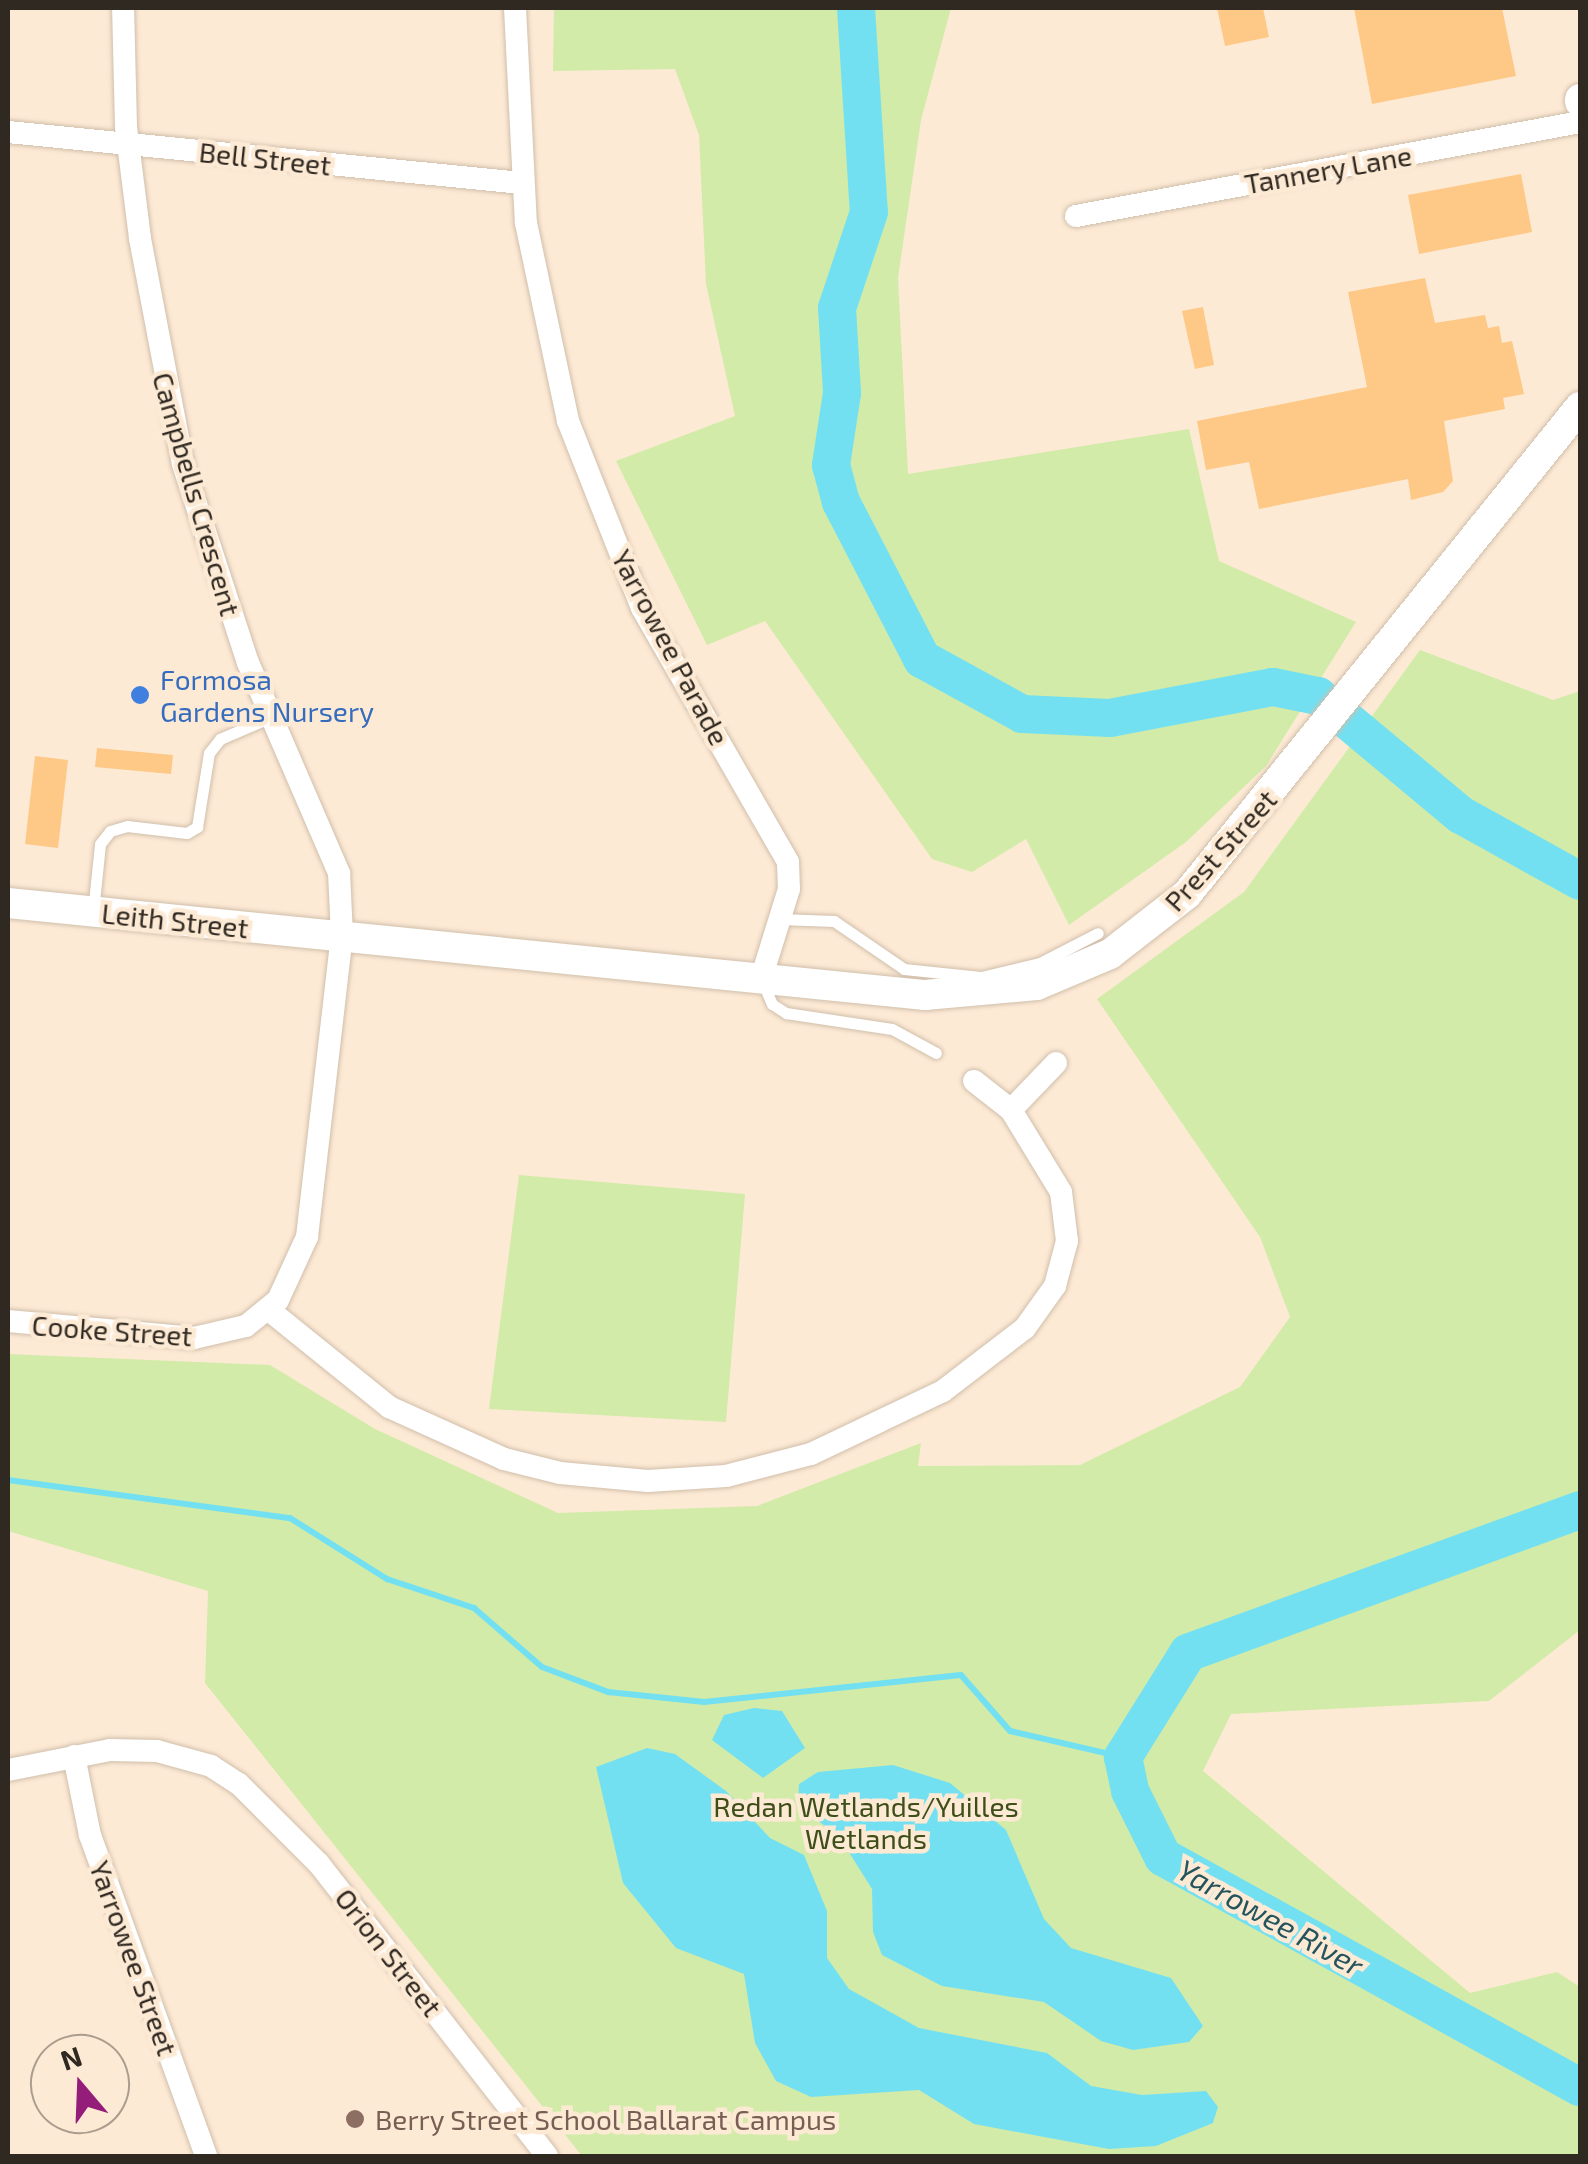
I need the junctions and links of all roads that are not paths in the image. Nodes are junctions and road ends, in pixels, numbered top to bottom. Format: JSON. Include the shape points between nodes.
{"nodes":[{"id":1,"x":124,"y":8,"type":"edge"},
{"id":2,"x":515,"y":8,"type":"edge"},
{"id":3,"x":1580,"y":122,"type":"edge"},
{"id":4,"x":8,"y":132,"type":"edge"},
{"id":5,"x":128,"y":145,"type":"junction"},
{"id":6,"x":522,"y":183,"type":"junction"},
{"id":7,"x":1076,"y":216,"type":"dead end"},
{"id":8,"x":1580,"y":408,"type":"edge"},
{"id":9,"x":272,"y":717,"type":"junction"},
{"id":10,"x":8,"y":903,"type":"edge"},
{"id":11,"x":94,"y":912,"type":"junction"},
{"id":12,"x":778,"y":919,"type":"junction"},
{"id":13,"x":1098,"y":933,"type":"dead end"},
{"id":14,"x":342,"y":936,"type":"junction"},
{"id":15,"x":761,"y":979,"type":"junction"},
{"id":16,"x":936,"y":1053,"type":"dead end"},
{"id":17,"x":1056,"y":1063,"type":"dead end"},
{"id":18,"x":974,"y":1081,"type":"dead end"},
{"id":19,"x":1011,"y":1110,"type":"junction"},
{"id":20,"x":269,"y":1310,"type":"junction"},
{"id":21,"x":8,"y":1321,"type":"edge"},
{"id":22,"x":74,"y":1756,"type":"junction"},
{"id":23,"x":8,"y":1770,"type":"edge"},
{"id":24,"x":206,"y":2156,"type":"edge"},
{"id":25,"x":548,"y":2156,"type":"edge"}],
"edges":[{"from":1,"to":5,"type":"street","name":"Campbells Crescent"},
{"from":2,"to":6,"type":"street","name":"Yarrowee Parade"},
{"from":3,"to":7,"type":"street","name":"Tannery Lane"},
{"from":4,"to":5,"type":"street","name":"Bell Street"},
{"from":5,"to":6,"type":"street","name":"Bell Street"},
{"from":5,"to":9,"type":"street","name":"Campbells Crescent","via":[[150,316],[182,464]]},
{"from":6,"to":12,"type":"street","name":"Yarrowee Parade","via":[[539,301],[593,492],[642,608],[780,843],[790,883]]},
{"from":8,"to":15,"type":"main road","name":"Prest Street","via":[[1187,894],[1125,944],[1073,973],[1022,989],[956,995]]},
{"from":9,"to":11,"type":"lane","via":[[220,739],[209,752],[197,827],[187,833],[110,830],[100,844]]},
{"from":9,"to":14,"type":"street","name":"Campbells Crescent","via":[[339,874]]},
{"from":10,"to":11,"type":"main road","name":"Leith Street"},
{"from":11,"to":14,"type":"main road","name":"Leith Street"},
{"from":12,"to":13,"type":"lane","via":[[834,921],[904,969],[981,976],[1040,964]]},
{"from":12,"to":15,"type":"street","name":"Yarrowee Parade"},
{"from":14,"to":15,"type":"main road","name":"Prest Street"},
{"from":14,"to":20,"type":"street","name":"Campbells Crescent","via":[[304,1252]]},
{"from":15,"to":16,"type":"lane","via":[[772,1004],[786,1012],[886,1028]]},
{"from":17,"to":19,"type":"street"},
{"from":18,"to":19,"type":"street"},
{"from":19,"to":20,"type":"street","via":[[1064,1203],[1064,1255],[1050,1298],[1014,1338],[943,1391],[861,1436],[784,1462],[648,1481],[560,1473],[504,1459],[389,1407]]},
{"from":20,"to":21,"type":"street","name":"Cooke Street","via":[[231,1332],[194,1338]]},
{"from":22,"to":23,"type":"street"},
{"from":22,"to":24,"type":"street","name":"Yarrowee Street","via":[[90,1836]]},
{"from":22,"to":25,"type":"street","name":"Orion Street","via":[[157,1751],[211,1766],[289,1828]]}]}
